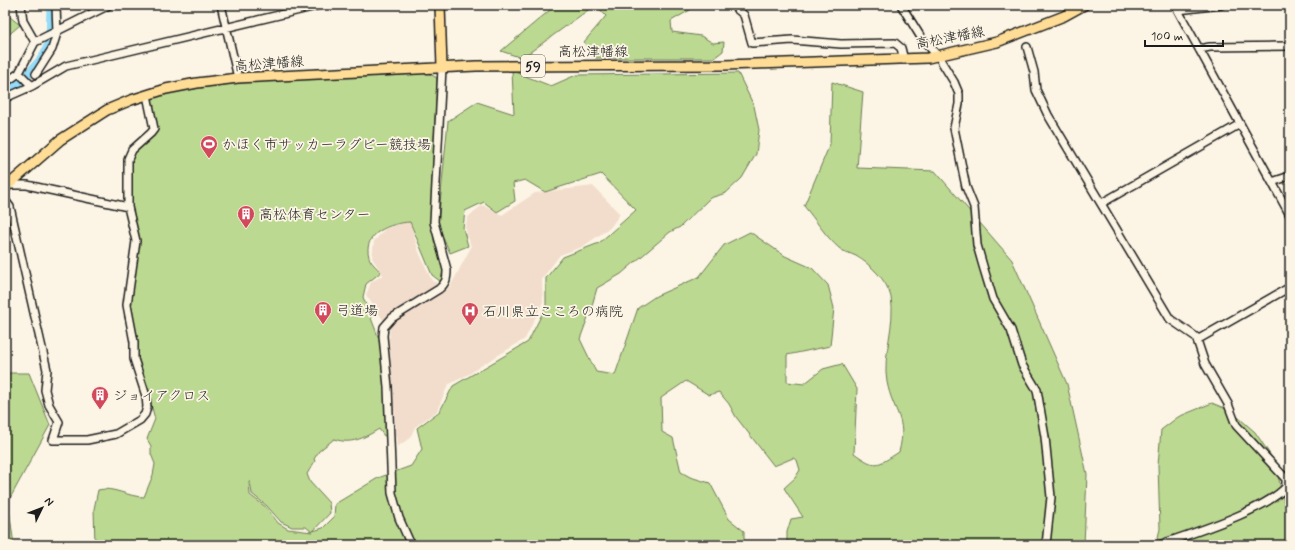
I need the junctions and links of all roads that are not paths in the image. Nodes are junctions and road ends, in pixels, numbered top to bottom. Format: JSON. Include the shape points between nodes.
{"nodes":[{"id":1,"x":21,"y":5,"type":"edge"},
{"id":2,"x":56,"y":5,"type":"edge"},
{"id":3,"x":109,"y":5,"type":"edge"},
{"id":4,"x":221,"y":5,"type":"edge"},
{"id":5,"x":321,"y":5,"type":"edge"},
{"id":6,"x":440,"y":5,"type":"edge"},
{"id":7,"x":732,"y":5,"type":"edge"},
{"id":8,"x":900,"y":5,"type":"edge"},
{"id":9,"x":1084,"y":5,"type":"edge"},
{"id":10,"x":1221,"y":5,"type":"edge"},
{"id":11,"x":1177,"y":7,"type":"edge"},
{"id":12,"x":226,"y":28,"type":"junction"},
{"id":13,"x":56,"y":31,"type":"junction"},
{"id":14,"x":35,"y":42,"type":"junction"},
{"id":15,"x":1027,"y":46,"type":"dead end"},
{"id":16,"x":1290,"y":46,"type":"edge"},
{"id":17,"x":1200,"y":49,"type":"junction"},
{"id":18,"x":938,"y":56,"type":"junction"},
{"id":19,"x":904,"y":60,"type":"junction"},
{"id":20,"x":442,"y":68,"type":"junction"},
{"id":21,"x":21,"y":74,"type":"junction"},
{"id":22,"x":36,"y":74,"type":"dead end"},
{"id":23,"x":238,"y":78,"type":"junction"},
{"id":24,"x":5,"y":83,"type":"edge"},
{"id":25,"x":31,"y":85,"type":"junction"},
{"id":26,"x":147,"y":95,"type":"junction"},
{"id":27,"x":5,"y":98,"type":"edge"},
{"id":28,"x":1240,"y":124,"type":"junction"},
{"id":29,"x":1290,"y":176,"type":"edge"},
{"id":30,"x":1272,"y":182,"type":"junction"},
{"id":31,"x":6,"y":186,"type":"edge"},
{"id":32,"x":5,"y":200,"type":"edge"},
{"id":33,"x":1102,"y":203,"type":"junction"},
{"id":34,"x":128,"y":207,"type":"junction"},
{"id":35,"x":1290,"y":215,"type":"edge"},
{"id":36,"x":1290,"y":287,"type":"edge"},
{"id":37,"x":1197,"y":340,"type":"junction"},
{"id":38,"x":1288,"y":486,"type":"edge"},
{"id":39,"x":1290,"y":500,"type":"edge"},
{"id":40,"x":411,"y":545,"type":"edge"},
{"id":41,"x":1046,"y":545,"type":"edge"},
{"id":42,"x":1158,"y":545,"type":"edge"}],
"edges":[{"from":1,"to":14,"type":"street","via":[[23,20]]},
{"from":2,"to":13,"type":"street"},
{"from":3,"to":13,"type":"street"},
{"from":4,"to":12,"type":"street"},
{"from":5,"to":12,"type":"street"},
{"from":6,"to":20,"type":"main road"},
{"from":7,"to":19,"type":"street","via":[[744,15],[752,43],[792,40],[841,44],[895,43],[901,48]]},
{"from":8,"to":18,"type":"street","via":[[922,39]]},
{"from":9,"to":18,"type":"main road","name":"高松津幡線","number":"59","via":[[1064,16],[997,42]]},
{"from":10,"to":11,"type":"street"},
{"from":11,"to":17,"type":"street"},
{"from":12,"to":23,"type":"street"},
{"from":12,"to":25,"type":"street","via":[[66,66]]},
{"from":13,"to":14,"type":"street"},
{"from":13,"to":22,"type":"street","via":[[52,49]]},
{"from":14,"to":21,"type":"street"},
{"from":15,"to":33,"type":"street","via":[[1040,100]]},
{"from":16,"to":17,"type":"street"},
{"from":17,"to":28,"type":"street"},
{"from":18,"to":19,"type":"main road","name":"高松津幡線","number":"59"},
{"from":18,"to":41,"type":"street","via":[[959,94],[954,128],[966,187],[974,207],[977,245],[992,299],[1011,330],[1022,365],[1037,390],[1051,497]]},
{"from":19,"to":20,"type":"main road","name":"高松津幡線","number":"59"},
{"from":20,"to":23,"type":"main road","name":"高松津幡線","number":"59"},
{"from":20,"to":40,"type":"street","via":[[434,222],[447,270],[446,283],[392,318],[384,327],[392,493],[399,518]]},
{"from":21,"to":24,"type":"street"},
{"from":21,"to":25,"type":"street"},
{"from":23,"to":26,"type":"main road","name":"高松津幡線","number":"59","via":[[197,83]]},
{"from":25,"to":27,"type":"street"},
{"from":26,"to":31,"type":"main road","name":"高松津幡線","number":"59","via":[[107,110],[85,123],[40,156]]},
{"from":26,"to":34,"type":"street","via":[[154,129],[129,154]]},
{"from":28,"to":30,"type":"street"},
{"from":28,"to":33,"type":"street"},
{"from":29,"to":30,"type":"street"},
{"from":30,"to":35,"type":"street"},
{"from":31,"to":34,"type":"street","via":[[28,185]]},
{"from":32,"to":34,"type":"street","via":[[10,207],[47,370],[46,390],[49,405],[59,422],[53,440],[87,440],[116,434],[140,420],[145,414],[146,396],[134,359],[134,342],[127,304],[136,241]]},
{"from":33,"to":37,"type":"street","via":[[1170,319],[1190,332]]},
{"from":36,"to":37,"type":"street"},
{"from":37,"to":38,"type":"street","via":[[1205,364],[1228,404],[1236,425],[1286,479]]},
{"from":38,"to":39,"type":"street"},
{"from":38,"to":42,"type":"street","via":[[1247,512]]}]}
